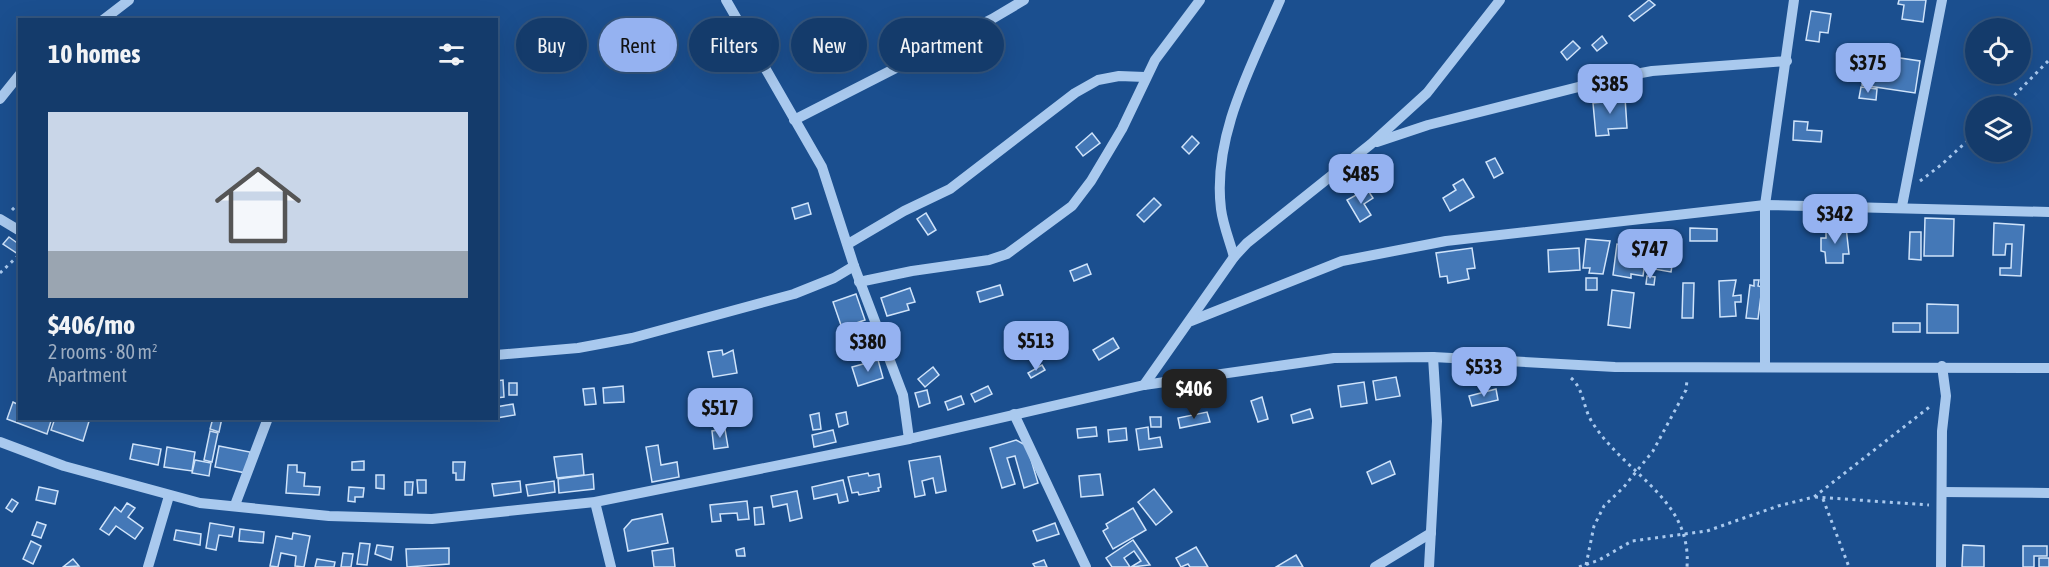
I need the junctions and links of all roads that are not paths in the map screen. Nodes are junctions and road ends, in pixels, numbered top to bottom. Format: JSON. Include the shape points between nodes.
{"nodes":[{"id":1,"x":129,"y":0,"type":"edge"},
{"id":2,"x":726,"y":0,"type":"edge"},
{"id":3,"x":1024,"y":0,"type":"edge"},
{"id":4,"x":1200,"y":0,"type":"edge"},
{"id":5,"x":1280,"y":0,"type":"edge"},
{"id":6,"x":1500,"y":0,"type":"edge"},
{"id":7,"x":1794,"y":0,"type":"edge"},
{"id":8,"x":1942,"y":0,"type":"edge"},
{"id":9,"x":106,"y":18,"type":"edge"},
{"id":10,"x":1787,"y":61,"type":"junction"},
{"id":11,"x":18,"y":77,"type":"edge"},
{"id":12,"x":1145,"y":77,"type":"junction"},
{"id":13,"x":0,"y":99,"type":"edge"},
{"id":14,"x":794,"y":120,"type":"junction"},
{"id":15,"x":1371,"y":144,"type":"junction"},
{"id":16,"x":1765,"y":205,"type":"junction"},
{"id":17,"x":1902,"y":207,"type":"junction"},
{"id":18,"x":2049,"y":211,"type":"edge"},
{"id":19,"x":0,"y":219,"type":"edge"},
{"id":20,"x":18,"y":230,"type":"edge"},
{"id":21,"x":848,"y":244,"type":"junction"},
{"id":22,"x":1234,"y":257,"type":"junction"},
{"id":23,"x":854,"y":266,"type":"junction"},
{"id":24,"x":859,"y":282,"type":"junction"},
{"id":25,"x":1191,"y":321,"type":"junction"},
{"id":26,"x":498,"y":355,"type":"edge"},
{"id":27,"x":1432,"y":357,"type":"junction"},
{"id":28,"x":1942,"y":366,"type":"junction"},
{"id":29,"x":1765,"y":367,"type":"junction"},
{"id":30,"x":2049,"y":368,"type":"edge"},
{"id":31,"x":1144,"y":385,"type":"junction"},
{"id":32,"x":1014,"y":414,"type":"junction"},
{"id":33,"x":267,"y":420,"type":"edge"},
{"id":34,"x":909,"y":439,"type":"junction"},
{"id":35,"x":0,"y":442,"type":"edge"},
{"id":36,"x":1942,"y":492,"type":"junction"},
{"id":37,"x":2049,"y":493,"type":"edge"},
{"id":38,"x":169,"y":496,"type":"junction"},
{"id":39,"x":595,"y":502,"type":"junction"},
{"id":40,"x":235,"y":505,"type":"junction"},
{"id":41,"x":1431,"y":533,"type":"junction"},
{"id":42,"x":148,"y":567,"type":"edge"},
{"id":43,"x":611,"y":567,"type":"edge"},
{"id":44,"x":1086,"y":567,"type":"edge"},
{"id":45,"x":1375,"y":567,"type":"edge"},
{"id":46,"x":1429,"y":567,"type":"edge"},
{"id":47,"x":1941,"y":567,"type":"edge"}],
"edges":[{"from":1,"to":9,"type":"street"},
{"from":2,"to":14,"type":"street"},
{"from":3,"to":14,"type":"street"},
{"from":4,"to":12,"type":"street"},
{"from":5,"to":22,"type":"street","via":[[1230,120],[1224,144],[1221,210]]},
{"from":6,"to":15,"type":"street","via":[[1426,93]]},
{"from":7,"to":10,"type":"street"},
{"from":8,"to":17,"type":"street"},
{"from":10,"to":15,"type":"street","via":[[1652,71],[1614,78],[1428,125]]},
{"from":10,"to":16,"type":"street"},
{"from":11,"to":13,"type":"street"},
{"from":12,"to":21,"type":"street","via":[[1098,80],[1075,93],[950,189]]},
{"from":12,"to":24,"type":"street","via":[[1133,108],[1091,181],[1072,207],[1041,232],[1007,255],[989,260]]},
{"from":14,"to":21,"type":"street","via":[[822,167]]},
{"from":15,"to":22,"type":"street","via":[[1262,229]]},
{"from":16,"to":17,"type":"street"},
{"from":16,"to":25,"type":"street","via":[[1446,241],[1370,254],[1317,270]]},
{"from":16,"to":29,"type":"street"},
{"from":17,"to":18,"type":"street"},
{"from":19,"to":20,"type":"street"},
{"from":21,"to":23,"type":"street"},
{"from":22,"to":25,"type":"street"},
{"from":23,"to":24,"type":"street"},
{"from":23,"to":26,"type":"street","via":[[794,294],[632,338],[588,347]]},
{"from":24,"to":34,"type":"street","via":[[903,395]]},
{"from":25,"to":31,"type":"street"},
{"from":27,"to":29,"type":"street","via":[[1556,365]]},
{"from":27,"to":31,"type":"street","via":[[1335,358]]},
{"from":27,"to":41,"type":"street","via":[[1437,421]]},
{"from":28,"to":29,"type":"street"},
{"from":28,"to":30,"type":"street"},
{"from":28,"to":36,"type":"street","via":[[1946,396]]},
{"from":31,"to":32,"type":"street"},
{"from":32,"to":34,"type":"street"},
{"from":32,"to":44,"type":"street"},
{"from":33,"to":40,"type":"street"},
{"from":34,"to":39,"type":"street"},
{"from":35,"to":38,"type":"street"},
{"from":36,"to":37,"type":"street"},
{"from":36,"to":47,"type":"street"},
{"from":38,"to":40,"type":"street"},
{"from":38,"to":42,"type":"street"},
{"from":39,"to":40,"type":"street","via":[[432,519],[329,516]]},
{"from":39,"to":43,"type":"street"},
{"from":41,"to":45,"type":"street"},
{"from":41,"to":46,"type":"street"}]}
